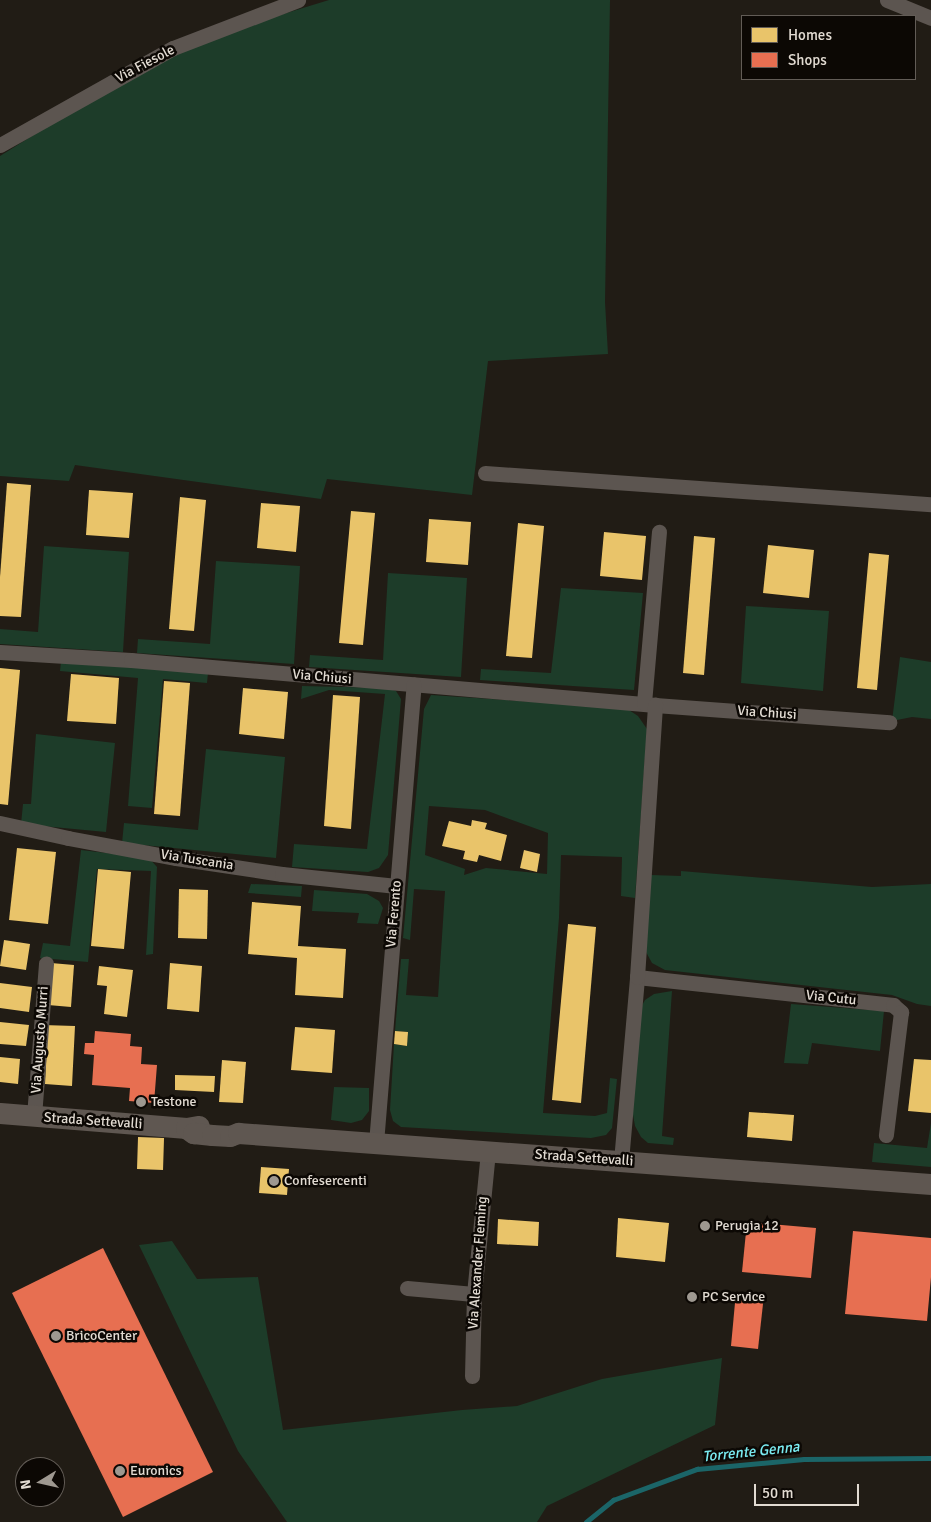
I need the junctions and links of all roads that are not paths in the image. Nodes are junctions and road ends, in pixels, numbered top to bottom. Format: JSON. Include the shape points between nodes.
{"nodes":[{"id":1,"x":298,"y":0,"type":"edge"},
{"id":2,"x":887,"y":0,"type":"edge"},
{"id":3,"x":931,"y":18,"type":"edge"},
{"id":4,"x":0,"y":145,"type":"edge"},
{"id":5,"x":484,"y":472,"type":"dead end"},
{"id":6,"x":931,"y":504,"type":"edge"},
{"id":7,"x":659,"y":532,"type":"dead end"},
{"id":8,"x":0,"y":652,"type":"edge"},
{"id":9,"x":414,"y":685,"type":"junction"},
{"id":10,"x":650,"y":704,"type":"junction"},
{"id":11,"x":889,"y":722,"type":"dead end"},
{"id":12,"x":0,"y":823,"type":"edge"},
{"id":13,"x":396,"y":886,"type":"junction"},
{"id":14,"x":46,"y":963,"type":"dead end"},
{"id":15,"x":636,"y":977,"type":"junction"},
{"id":16,"x":0,"y":1113,"type":"edge"},
{"id":17,"x":34,"y":1116,"type":"junction"},
{"id":18,"x":886,"y":1135,"type":"dead end"},
{"id":19,"x":376,"y":1144,"type":"junction"},
{"id":20,"x":488,"y":1151,"type":"junction"},
{"id":21,"x":621,"y":1161,"type":"junction"},
{"id":22,"x":931,"y":1184,"type":"edge"},
{"id":23,"x":408,"y":1288,"type":"dead end"},
{"id":24,"x":474,"y":1294,"type":"junction"},
{"id":25,"x":472,"y":1376,"type":"dead end"}],
"edges":[{"from":1,"to":4,"type":"street","name":"Via Fiesole","via":[[173,48]]},
{"from":2,"to":3,"type":"street"},
{"from":5,"to":6,"type":"street"},
{"from":7,"to":10,"type":"street"},
{"from":8,"to":9,"type":"street","name":"Via Chiusi"},
{"from":9,"to":10,"type":"street","name":"Via Chiusi"},
{"from":9,"to":13,"type":"street","name":"Via Ferento"},
{"from":10,"to":11,"type":"street","name":"Via Chiusi"},
{"from":10,"to":15,"type":"street"},
{"from":12,"to":13,"type":"street","name":"Via Tuscania","via":[[176,858]]},
{"from":13,"to":19,"type":"street","name":"Via Ferento"},
{"from":14,"to":17,"type":"street","name":"Via Augusto Murri"},
{"from":15,"to":18,"type":"street","name":"Via Cutu","via":[[892,1005],[901,1012]]},
{"from":15,"to":21,"type":"street"},
{"from":16,"to":17,"type":"main road","name":"Strada Settevalli"},
{"from":17,"to":19,"type":"main road","name":"Strada Settevalli","via":[[186,1128],[230,1128],[238,1133]]},
{"from":19,"to":20,"type":"main road","name":"Strada Settevalli"},
{"from":20,"to":21,"type":"main road","name":"Strada Settevalli"},
{"from":20,"to":24,"type":"street","name":"Via Alexander Fleming"},
{"from":21,"to":22,"type":"main road","name":"Strada Settevalli"},
{"from":23,"to":24,"type":"street"},
{"from":24,"to":25,"type":"street","name":"Via Alexander Fleming"}]}
